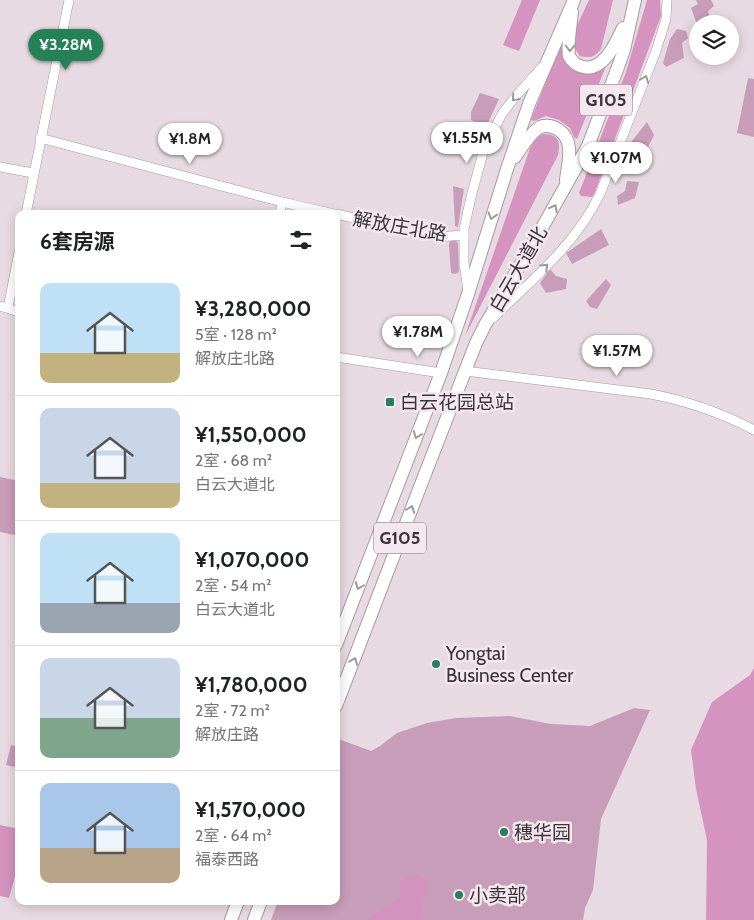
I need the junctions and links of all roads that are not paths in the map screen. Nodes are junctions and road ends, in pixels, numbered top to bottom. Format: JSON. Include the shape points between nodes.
{"nodes":[{"id":1,"x":69,"y":0,"type":"edge"},
{"id":2,"x":574,"y":0,"type":"edge"},
{"id":3,"x":667,"y":0,"type":"edge"},
{"id":4,"x":634,"y":2,"type":"edge"},
{"id":5,"x":547,"y":62,"type":"junction"},
{"id":6,"x":40,"y":138,"type":"junction"},
{"id":7,"x":0,"y":167,"type":"edge"},
{"id":8,"x":507,"y":169,"type":"junction"},
{"id":9,"x":34,"y":173,"type":"junction"},
{"id":10,"x":564,"y":190,"type":"junction"},
{"id":11,"x":282,"y":202,"type":"junction"},
{"id":12,"x":27,"y":210,"type":"edge"},
{"id":13,"x":281,"y":210,"type":"edge"},
{"id":14,"x":317,"y":210,"type":"edge"},
{"id":15,"x":340,"y":215,"type":"edge"},
{"id":16,"x":464,"y":235,"type":"junction"},
{"id":17,"x":15,"y":267,"type":"edge"},
{"id":18,"x":468,"y":294,"type":"junction"},
{"id":19,"x":4,"y":307,"type":"edge"},
{"id":20,"x":485,"y":325,"type":"junction"},
{"id":21,"x":340,"y":358,"type":"edge"},
{"id":22,"x":465,"y":371,"type":"junction"},
{"id":23,"x":441,"y":373,"type":"junction"},
{"id":24,"x":754,"y":430,"type":"edge"},
{"id":25,"x":340,"y":635,"type":"edge"},
{"id":26,"x":340,"y":696,"type":"edge"},
{"id":27,"x":237,"y":905,"type":"edge"},
{"id":28,"x":260,"y":905,"type":"edge"},
{"id":29,"x":231,"y":920,"type":"edge"},
{"id":30,"x":254,"y":920,"type":"edge"}],
"edges":[{"from":1,"to":6,"type":"street"},
{"from":2,"to":4,"type":"highway","one_way":true,"via":[[570,58],[584,68],[600,63],[610,53]]},
{"from":2,"to":5,"type":"highway","name":"白云大道北","number":"G105"},
{"from":20,"to":3,"type":"street","one_way":true,"via":[[553,260],[592,210],[656,51],[666,19]]},
{"from":4,"to":10,"type":"highway","name":"白云大道北","number":"G105","via":[[624,50],[609,93],[588,146]]},
{"from":5,"to":8,"type":"highway","name":"白云大道北","number":"G105"},
{"from":5,"to":16,"type":"street","one_way":true,"via":[[508,106],[490,136],[474,184]]},
{"from":6,"to":9,"type":"street"},
{"from":6,"to":11,"type":"street","name":"解放庄北路"},
{"from":7,"to":9,"type":"street"},
{"from":8,"to":10,"type":"highway","via":[[535,131],[541,127],[554,127],[568,139]]},
{"from":8,"to":18,"type":"highway","name":"白云大道北","number":"G105","one_way":true},
{"from":9,"to":12,"type":"street"},
{"from":20,"to":10,"type":"highway","name":"白云大道北","number":"G105","one_way":true},
{"from":11,"to":13,"type":"street"},
{"from":11,"to":14,"type":"street","name":"解放庄北路"},
{"from":15,"to":16,"type":"street","name":"解放庄北路","via":[[430,235]]},
{"from":16,"to":18,"type":"street"},
{"from":17,"to":19,"type":"street"},
{"from":18,"to":23,"type":"highway","name":"白云大道北","number":"G105"},
{"from":20,"to":22,"type":"highway","name":"白云大道北","number":"G105"},
{"from":21,"to":23,"type":"street"},
{"from":22,"to":24,"type":"street","via":[[651,394],[713,412]]},
{"from":26,"to":22,"type":"highway","name":"白云大道北","number":"G105","one_way":true},
{"from":23,"to":25,"type":"highway","name":"白云大道北","number":"G105","one_way":true},
{"from":27,"to":29,"type":"highway"},
{"from":28,"to":30,"type":"highway"}]}
